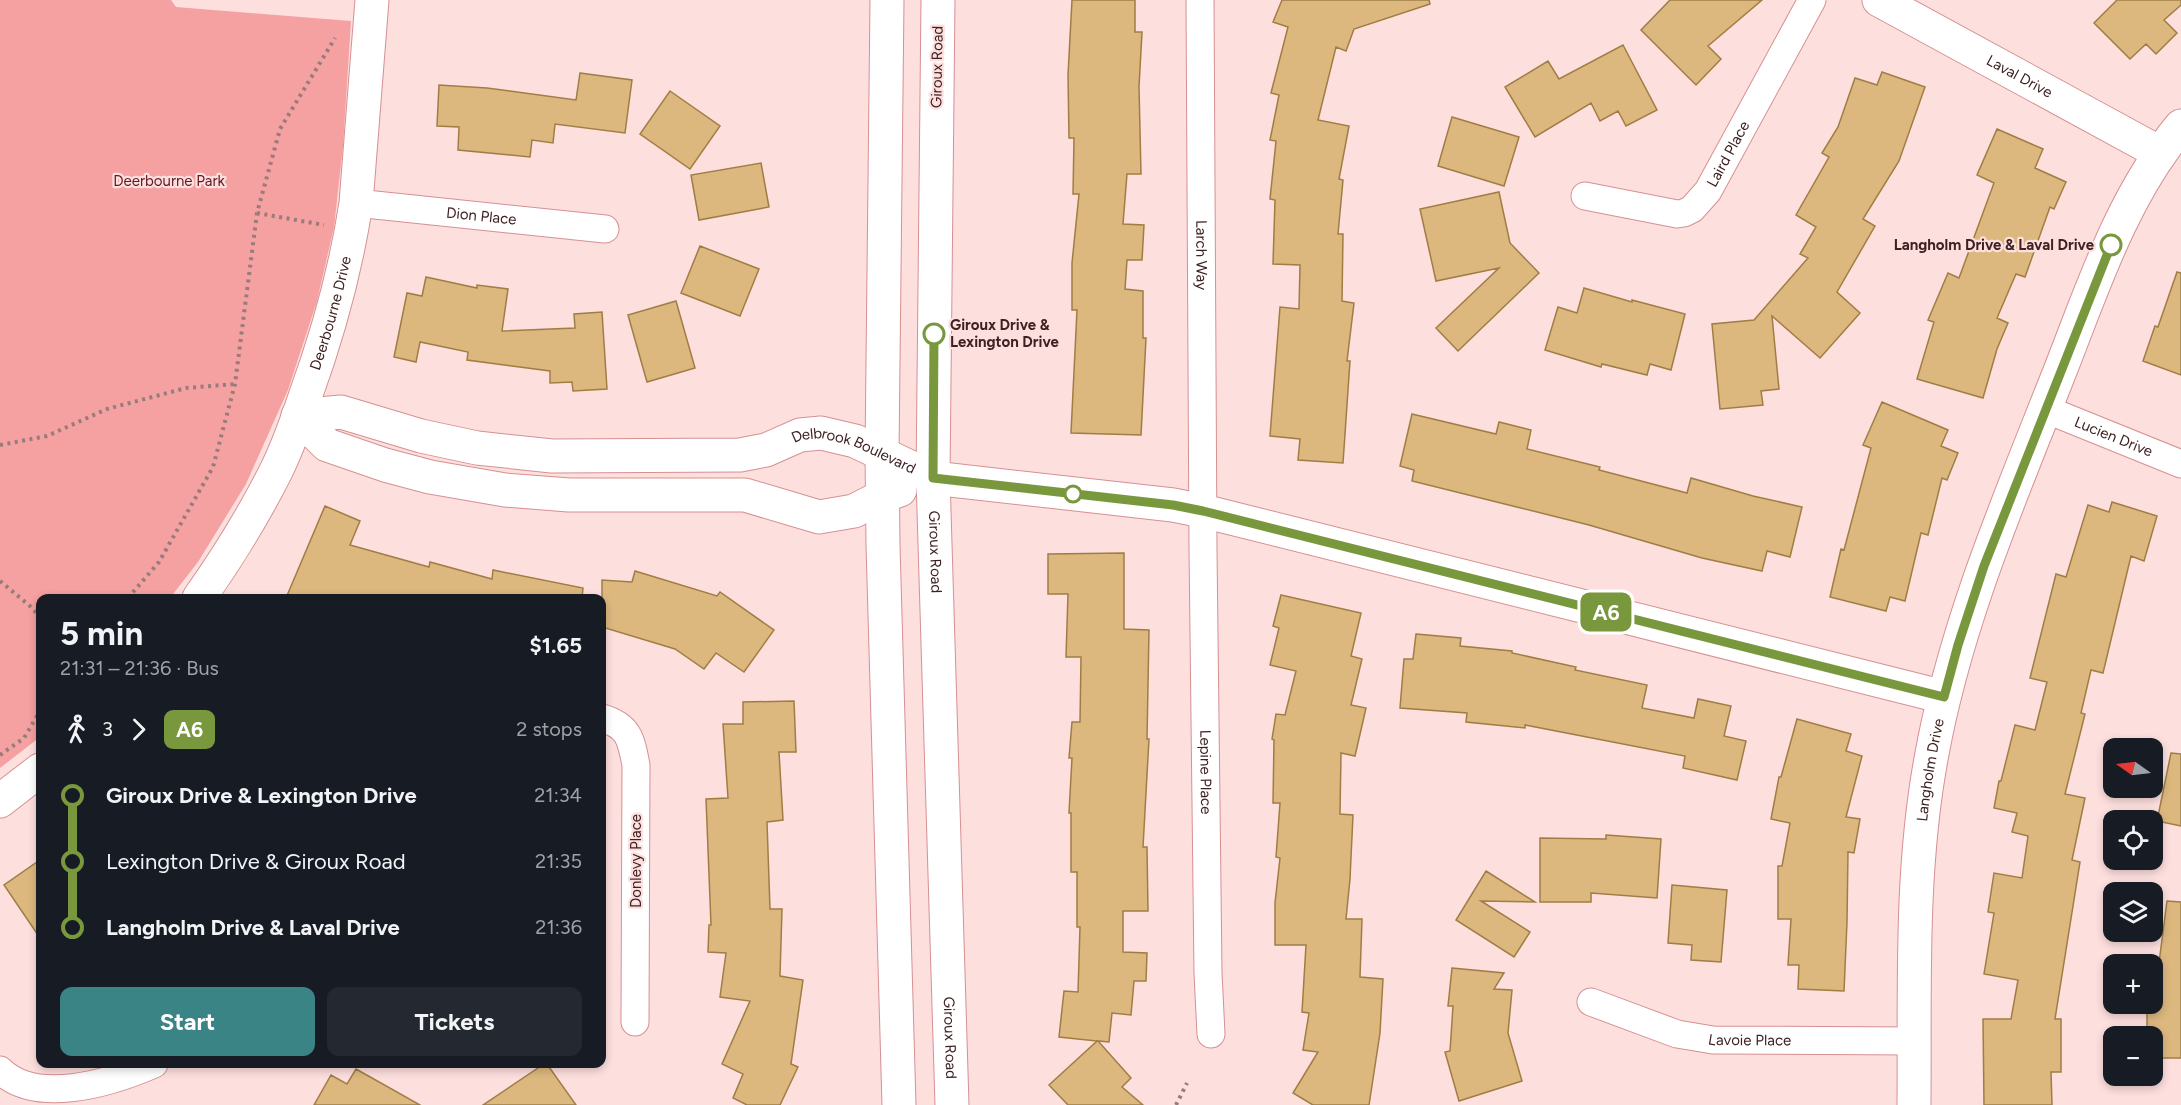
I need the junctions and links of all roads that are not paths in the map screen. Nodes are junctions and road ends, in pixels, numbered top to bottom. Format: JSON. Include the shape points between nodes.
{"nodes":[{"id":1,"x":372,"y":0,"type":"edge"},
{"id":2,"x":887,"y":0,"type":"edge"},
{"id":3,"x":938,"y":0,"type":"edge"},
{"id":4,"x":1200,"y":0,"type":"edge"},
{"id":5,"x":1812,"y":0,"type":"edge"},
{"id":6,"x":1879,"y":0,"type":"edge"},
{"id":7,"x":2181,"y":126,"type":"edge"},
{"id":8,"x":2160,"y":153,"type":"junction"},
{"id":9,"x":1585,"y":196,"type":"dead end"},
{"id":10,"x":356,"y":203,"type":"junction"},
{"id":11,"x":605,"y":229,"type":"dead end"},
{"id":12,"x":2045,"y":409,"type":"junction"},
{"id":13,"x":298,"y":416,"type":"junction"},
{"id":14,"x":882,"y":453,"type":"junction"},
{"id":15,"x":2181,"y":464,"type":"edge"},
{"id":16,"x":933,"y":478,"type":"junction"},
{"id":17,"x":883,"y":496,"type":"junction"},
{"id":18,"x":1203,"y":511,"type":"junction"},
{"id":19,"x":202,"y":594,"type":"edge"},
{"id":20,"x":1944,"y":697,"type":"junction"},
{"id":21,"x":606,"y":720,"type":"edge"},
{"id":22,"x":36,"y":773,"type":"edge"},
{"id":23,"x":0,"y":801,"type":"edge"},
{"id":24,"x":1591,"y":1002,"type":"dead end"},
{"id":25,"x":635,"y":1022,"type":"dead end"},
{"id":26,"x":1211,"y":1035,"type":"dead end"},
{"id":27,"x":1914,"y":1041,"type":"junction"},
{"id":28,"x":145,"y":1068,"type":"edge"},
{"id":29,"x":0,"y":1070,"type":"edge"},
{"id":30,"x":898,"y":1105,"type":"edge"},
{"id":31,"x":952,"y":1105,"type":"edge"},
{"id":32,"x":1914,"y":1105,"type":"edge"}],
"edges":[{"from":1,"to":10,"type":"street","name":"Deerbourne Drive"},
{"from":2,"to":14,"type":"street"},
{"from":3,"to":16,"type":"street","name":"Giroux Road"},
{"from":4,"to":18,"type":"street","name":"Larch Way"},
{"from":5,"to":9,"type":"street","name":"Laird Place","via":[[1716,178],[1692,209],[1677,214]]},
{"from":6,"to":8,"type":"street","name":"Laval Drive"},
{"from":7,"to":8,"type":"street","name":"Langholm Drive"},
{"from":8,"to":12,"type":"street","name":"Langholm Drive","via":[[2111,245]]},
{"from":10,"to":11,"type":"street","name":"Dion Place"},
{"from":10,"to":13,"type":"street","name":"Deerbourne Drive","via":[[330,322]]},
{"from":12,"to":15,"type":"street","name":"Lucien Drive"},
{"from":12,"to":20,"type":"street","name":"Langholm Drive","via":[[1984,566]]},
{"from":13,"to":14,"type":"street","name":"Delbrook Boulevard","via":[[341,412],[477,448],[552,456],[740,455],[766,450],[800,435],[821,434],[855,441]]},
{"from":13,"to":17,"type":"street","name":"Delbrook Boulevard","via":[[327,445],[430,477],[505,490],[569,495],[745,495],[819,517],[854,511]]},
{"from":13,"to":19,"type":"street","name":"Deerbourne Drive","via":[[248,523]]},
{"from":14,"to":16,"type":"street","name":"Delbrook Boulevard"},
{"from":14,"to":17,"type":"street"},
{"from":16,"to":17,"type":"street","name":"Delbrook Boulevard"},
{"from":16,"to":18,"type":"street"},
{"from":16,"to":31,"type":"street","name":"Giroux Road"},
{"from":17,"to":30,"type":"street"},
{"from":18,"to":20,"type":"street"},
{"from":18,"to":26,"type":"street","name":"Lepine Place"},
{"from":20,"to":27,"type":"street","name":"Langholm Drive","via":[[1931,760],[1919,863]]},
{"from":21,"to":25,"type":"street","name":"Donlevy Place","via":[[623,728],[629,736],[636,765]]},
{"from":22,"to":23,"type":"street"},
{"from":24,"to":27,"type":"street","name":"Lavoie Place","via":[[1694,1038]]},
{"from":27,"to":32,"type":"street","name":"Langholm Drive"},
{"from":28,"to":29,"type":"street","via":[[60,1101],[32,1098],[10,1083]]}]}
